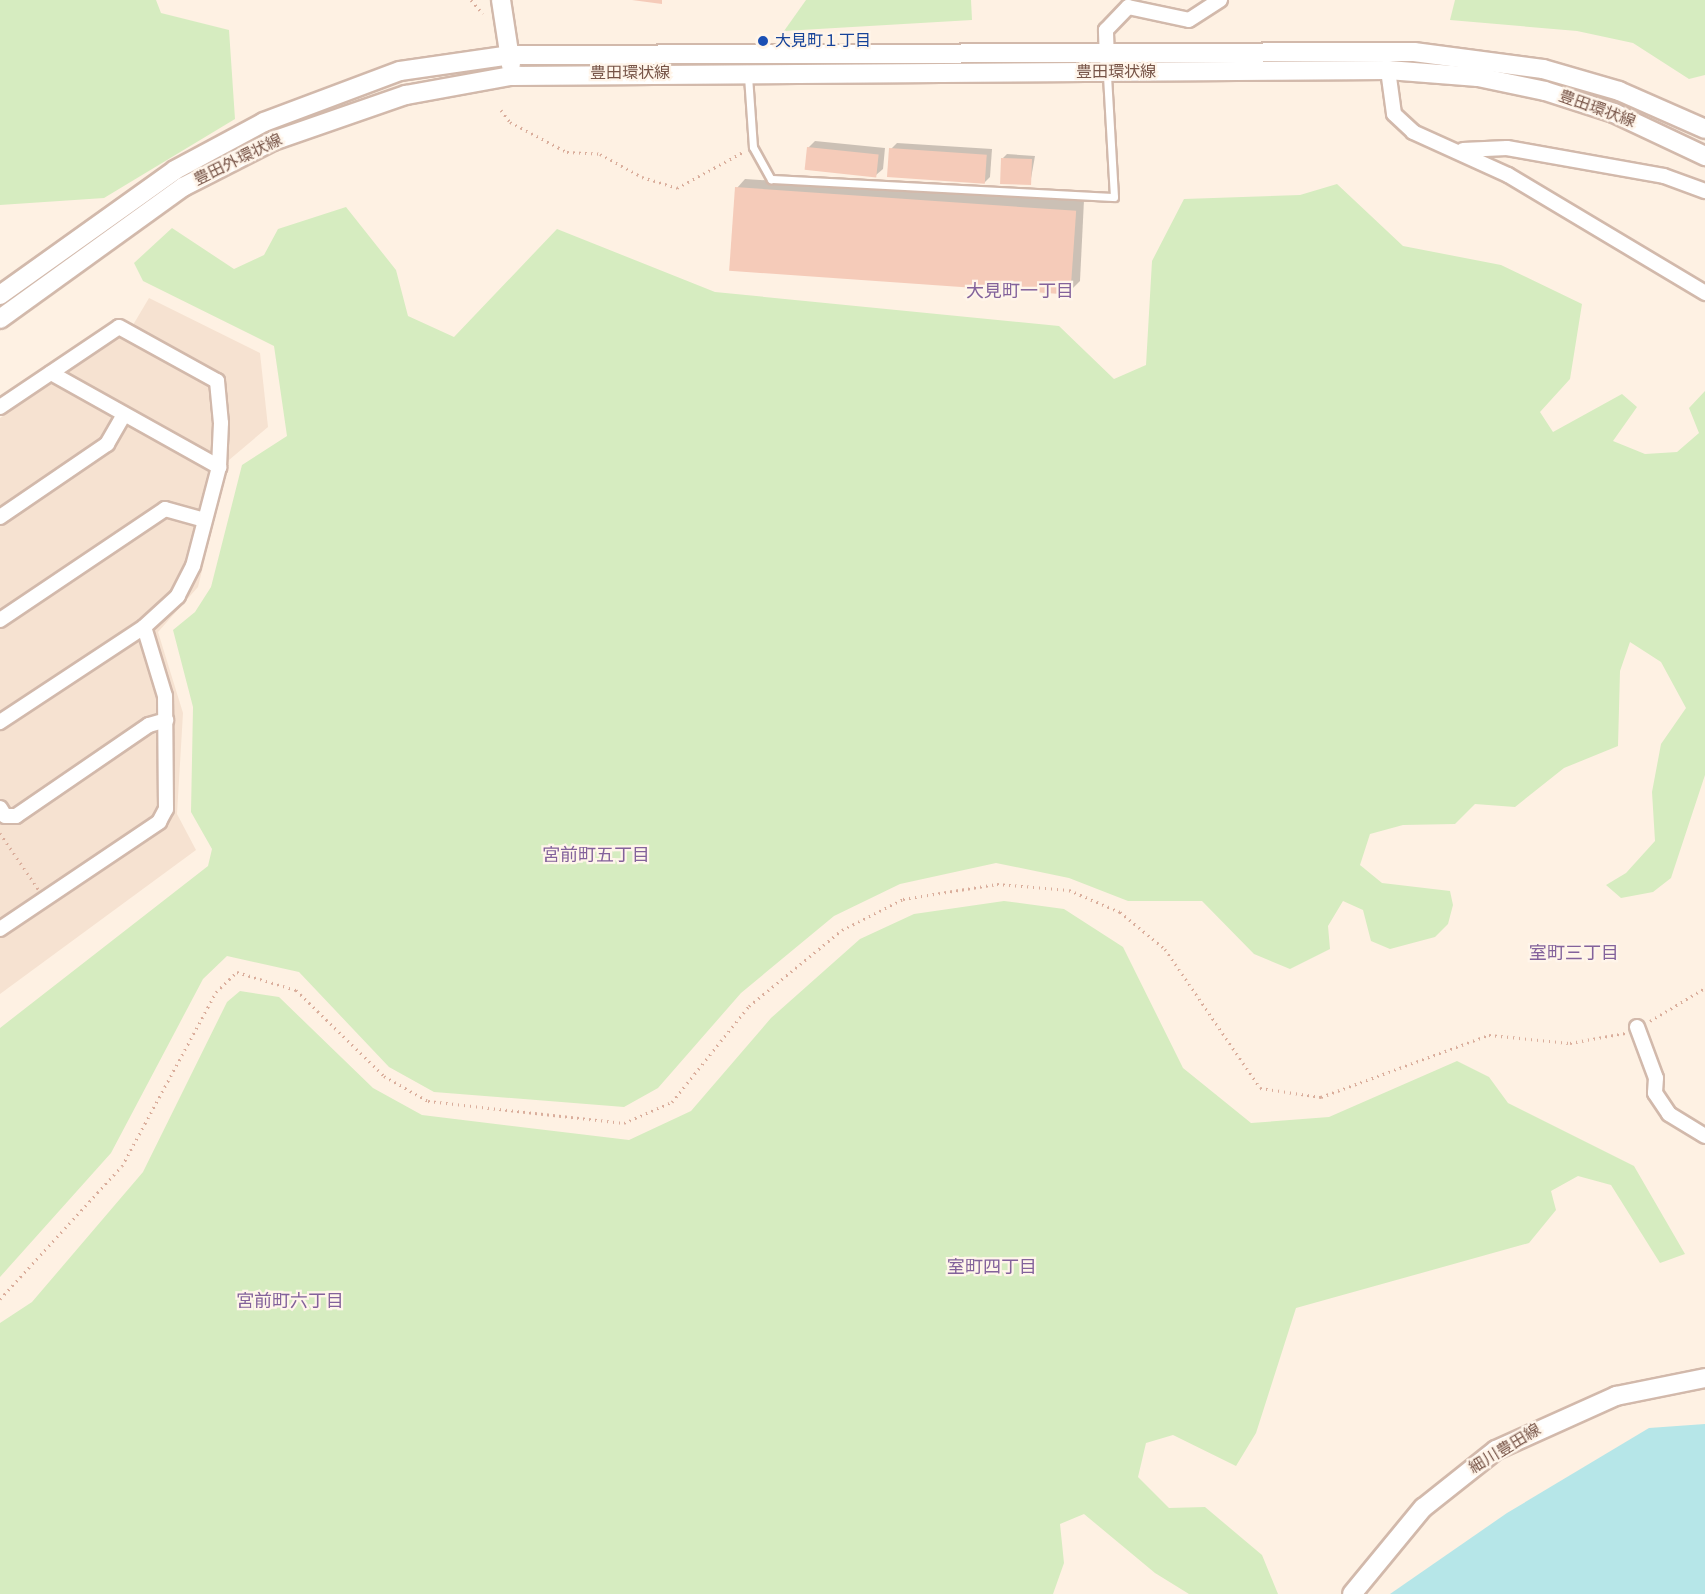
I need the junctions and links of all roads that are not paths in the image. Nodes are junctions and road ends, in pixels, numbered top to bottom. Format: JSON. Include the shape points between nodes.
{"nodes":[{"id":1,"x":501,"y":0,"type":"edge"},
{"id":2,"x":1220,"y":0,"type":"edge"},
{"id":3,"x":1107,"y":52,"type":"junction"},
{"id":4,"x":511,"y":55,"type":"junction"},
{"id":5,"x":1388,"y":70,"type":"junction"},
{"id":6,"x":1107,"y":72,"type":"junction"},
{"id":7,"x":748,"y":74,"type":"junction"},
{"id":8,"x":511,"y":76,"type":"junction"},
{"id":9,"x":1705,"y":129,"type":"edge"},
{"id":10,"x":1463,"y":150,"type":"junction"},
{"id":11,"x":1705,"y":156,"type":"edge"},
{"id":12,"x":1705,"y":191,"type":"edge"},
{"id":13,"x":1705,"y":292,"type":"edge"},
{"id":14,"x":0,"y":295,"type":"edge"},
{"id":15,"x":0,"y":318,"type":"edge"},
{"id":16,"x":51,"y":373,"type":"junction"},
{"id":17,"x":0,"y":406,"type":"edge"},
{"id":18,"x":124,"y":414,"type":"junction"},
{"id":19,"x":219,"y":467,"type":"junction"},
{"id":20,"x":0,"y":517,"type":"edge"},
{"id":21,"x":205,"y":520,"type":"junction"},
{"id":22,"x":0,"y":620,"type":"edge"},
{"id":23,"x":144,"y":627,"type":"junction"},
{"id":24,"x":166,"y":720,"type":"junction"},
{"id":25,"x":0,"y":722,"type":"edge"},
{"id":26,"x":0,"y":808,"type":"edge"},
{"id":27,"x":0,"y":929,"type":"edge"},
{"id":28,"x":1637,"y":1027,"type":"road end"},
{"id":29,"x":1705,"y":1136,"type":"edge"},
{"id":30,"x":1705,"y":1378,"type":"edge"},
{"id":31,"x":1352,"y":1594,"type":"edge"}],
"edges":[{"from":1,"to":4,"type":"main road"},
{"from":2,"to":3,"type":"street","via":[[1189,20],[1128,6],[1106,30]]},
{"from":3,"to":4,"type":"main road","name":"豊田環状線"},
{"from":3,"to":6,"type":"street"},
{"from":3,"to":9,"type":"main road","name":"豊田環状線","via":[[1365,50],[1490,60],[1619,91]]},
{"from":4,"to":8,"type":"main road"},
{"from":4,"to":14,"type":"main road","name":"豊田外環状線","via":[[400,71],[264,122],[175,170]]},
{"from":5,"to":6,"type":"main road","name":"豊田環状線"},
{"from":5,"to":10,"type":"street","via":[[1394,114],[1413,132]]},
{"from":5,"to":11,"type":"main road","name":"豊田環状線","via":[[1478,77],[1545,91],[1614,113]]},
{"from":6,"to":7,"type":"main road","name":"豊田環状線"},
{"from":6,"to":7,"type":"lane","via":[[1114,197],[771,179],[753,147]]},
{"from":7,"to":8,"type":"main road","name":"豊田環状線"},
{"from":8,"to":15,"type":"main road","name":"豊田外環状線","via":[[406,95],[273,141],[183,187]]},
{"from":10,"to":12,"type":"street","via":[[1507,148],[1664,176]]},
{"from":10,"to":13,"type":"street"},
{"from":16,"to":17,"type":"street"},
{"from":16,"to":18,"type":"street"},
{"from":16,"to":19,"type":"street","via":[[119,327],[217,381]]},
{"from":18,"to":19,"type":"street"},
{"from":18,"to":20,"type":"street","via":[[107,444]]},
{"from":19,"to":21,"type":"street"},
{"from":21,"to":22,"type":"street","via":[[165,509]]},
{"from":21,"to":23,"type":"street","via":[[178,596]]},
{"from":23,"to":24,"type":"street","via":[[165,696]]},
{"from":23,"to":25,"type":"street"},
{"from":24,"to":26,"type":"street","via":[[149,725],[16,816],[5,816]]},
{"from":24,"to":27,"type":"street","via":[[166,809],[159,822]]},
{"from":28,"to":29,"type":"street","via":[[1656,1078],[1655,1093],[1669,1114]]},
{"from":30,"to":31,"type":"main road","name":"細川豊田線","via":[[1607,1399],[1496,1450],[1422,1508]]}]}
